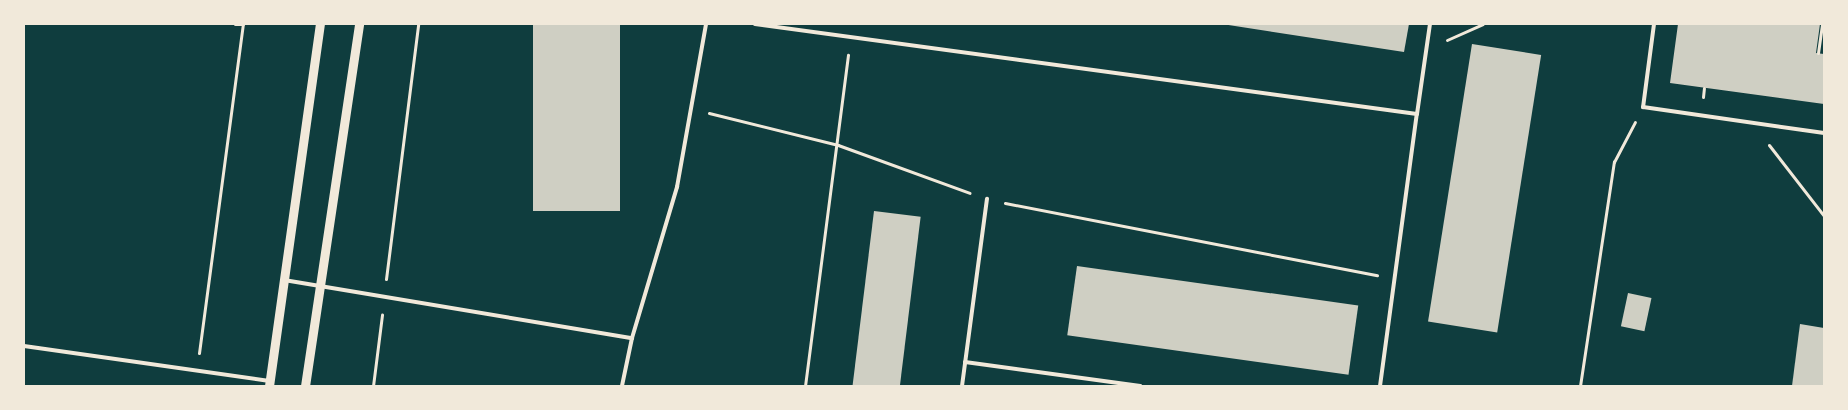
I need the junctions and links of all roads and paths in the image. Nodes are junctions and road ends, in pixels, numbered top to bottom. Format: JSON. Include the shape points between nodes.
{"nodes":[{"id":1,"x":235,"y":24,"type":"edge"},
{"id":2,"x":243,"y":24,"type":"edge"},
{"id":3,"x":320,"y":24,"type":"edge"},
{"id":4,"x":359,"y":24,"type":"edge"},
{"id":5,"x":418,"y":24,"type":"edge"},
{"id":6,"x":706,"y":24,"type":"edge"},
{"id":7,"x":755,"y":24,"type":"edge"},
{"id":8,"x":1430,"y":24,"type":"edge"},
{"id":9,"x":1483,"y":24,"type":"edge"},
{"id":10,"x":1654,"y":24,"type":"edge"},
{"id":11,"x":1822,"y":24,"type":"edge"},
{"id":12,"x":850,"y":37,"type":"junction"},
{"id":13,"x":1426,"y":49,"type":"junction"},
{"id":14,"x":1818,"y":53,"type":"dead end"},
{"id":15,"x":1643,"y":107,"type":"junction"},
{"id":16,"x":691,"y":108,"type":"junction"},
{"id":17,"x":1417,"y":114,"type":"junction"},
{"id":18,"x":1752,"y":122,"type":"junction"},
{"id":19,"x":1824,"y":133,"type":"edge"},
{"id":20,"x":838,"y":145,"type":"junction"},
{"id":21,"x":987,"y":200,"type":"junction"},
{"id":22,"x":1824,"y":216,"type":"edge"},
{"id":23,"x":1395,"y":278,"type":"junction"},
{"id":24,"x":284,"y":280,"type":"junction"},
{"id":25,"x":319,"y":286,"type":"junction"},
{"id":26,"x":384,"y":297,"type":"junction"},
{"id":27,"x":632,"y":338,"type":"junction"},
{"id":28,"x":24,"y":346,"type":"edge"},
{"id":29,"x":965,"y":362,"type":"junction"},
{"id":30,"x":197,"y":371,"type":"junction"},
{"id":31,"x":270,"y":384,"type":"edge"},
{"id":32,"x":305,"y":386,"type":"edge"},
{"id":33,"x":373,"y":386,"type":"edge"},
{"id":34,"x":622,"y":386,"type":"edge"},
{"id":35,"x":805,"y":386,"type":"edge"},
{"id":36,"x":962,"y":386,"type":"edge"},
{"id":37,"x":1140,"y":386,"type":"edge"},
{"id":38,"x":1380,"y":386,"type":"edge"},
{"id":39,"x":1580,"y":386,"type":"edge"}],
"edges":[{"from":1,"to":2,"type":"path"},
{"from":2,"to":30,"type":"path"},
{"from":3,"to":24,"type":"street"},
{"from":4,"to":25,"type":"street"},
{"from":5,"to":26,"type":"path"},
{"from":6,"to":16,"type":"lane"},
{"from":7,"to":12,"type":"lane"},
{"from":8,"to":13,"type":"lane"},
{"from":9,"to":13,"type":"path"},
{"from":10,"to":15,"type":"lane"},
{"from":11,"to":14,"type":"path"},
{"from":12,"to":17,"type":"lane"},
{"from":12,"to":20,"type":"path"},
{"from":13,"to":17,"type":"lane"},
{"from":15,"to":18,"type":"lane"},
{"from":15,"to":39,"type":"path","via":[[1614,162]]},
{"from":16,"to":20,"type":"path"},
{"from":16,"to":27,"type":"lane","via":[[677,188]]},
{"from":17,"to":23,"type":"lane"},
{"from":18,"to":19,"type":"lane"},
{"from":18,"to":22,"type":"path"},
{"from":20,"to":21,"type":"path"},
{"from":20,"to":35,"type":"path"},
{"from":21,"to":23,"type":"path"},
{"from":21,"to":29,"type":"lane"},
{"from":23,"to":38,"type":"lane"},
{"from":24,"to":25,"type":"lane"},
{"from":24,"to":31,"type":"street"},
{"from":25,"to":26,"type":"lane"},
{"from":25,"to":32,"type":"street"},
{"from":26,"to":27,"type":"lane"},
{"from":26,"to":33,"type":"path"},
{"from":27,"to":34,"type":"lane"},
{"from":28,"to":30,"type":"lane"},
{"from":29,"to":36,"type":"lane"},
{"from":29,"to":37,"type":"lane"},
{"from":30,"to":31,"type":"lane"}]}
